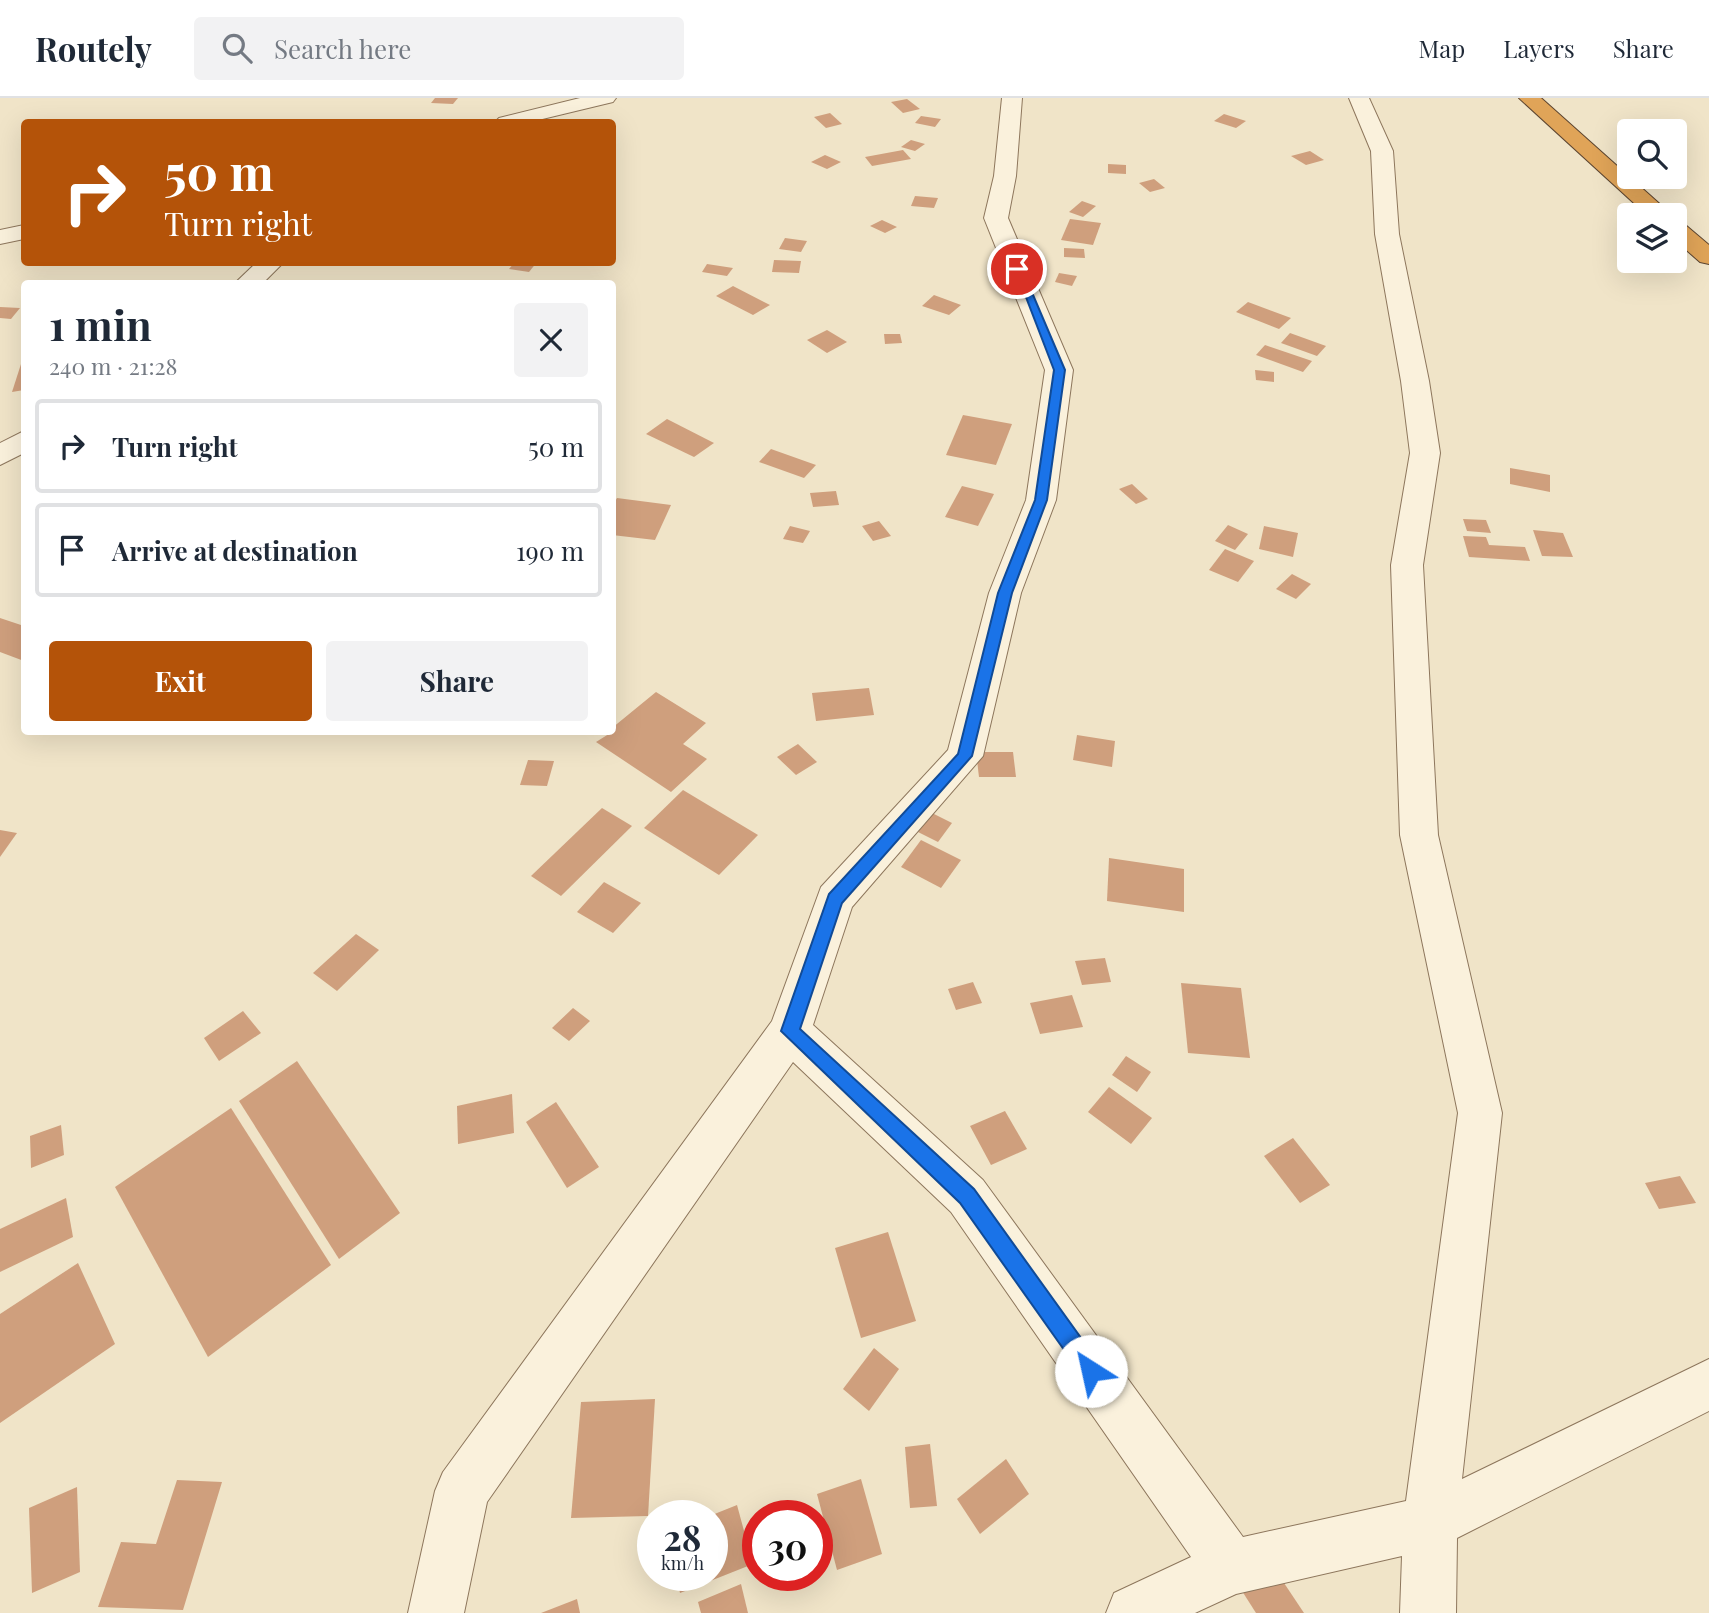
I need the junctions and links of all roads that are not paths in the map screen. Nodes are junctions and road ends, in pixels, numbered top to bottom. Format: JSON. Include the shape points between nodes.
{"nodes":[{"id":1,"x":606,"y":98,"type":"edge"},
{"id":2,"x":1012,"y":98,"type":"edge"},
{"id":3,"x":1359,"y":98,"type":"edge"},
{"id":4,"x":1529,"y":98,"type":"edge"},
{"id":5,"x":518,"y":119,"type":"edge"},
{"id":6,"x":1647,"y":203,"type":"edge"},
{"id":7,"x":21,"y":233,"type":"edge"},
{"id":8,"x":0,"y":237,"type":"edge"},
{"id":9,"x":1687,"y":238,"type":"edge"},
{"id":10,"x":1709,"y":257,"type":"edge"},
{"id":11,"x":267,"y":266,"type":"edge"},
{"id":12,"x":251,"y":280,"type":"edge"},
{"id":13,"x":21,"y":442,"type":"edge"},
{"id":14,"x":0,"y":456,"type":"edge"},
{"id":15,"x":790,"y":1031,"type":"junction"},
{"id":16,"x":1709,"y":1384,"type":"edge"},
{"id":17,"x":1430,"y":1523,"type":"junction"},
{"id":18,"x":1231,"y":1567,"type":"junction"},
{"id":19,"x":436,"y":1613,"type":"edge"},
{"id":20,"x":1134,"y":1613,"type":"edge"},
{"id":21,"x":1428,"y":1613,"type":"edge"}],
"edges":[{"from":1,"to":5,"type":"street"},
{"from":2,"to":15,"type":"street","via":[[996,218],[1059,370],[1041,500],[1005,593],[965,756],[835,899]]},
{"from":3,"to":17,"type":"street","via":[[1382,151],[1387,234],[1425,453],[1407,565],[1419,835],[1480,1113]]},
{"from":4,"to":6,"type":"highway"},
{"from":7,"to":8,"type":"street"},
{"from":9,"to":10,"type":"highway"},
{"from":11,"to":12,"type":"street"},
{"from":13,"to":14,"type":"street"},
{"from":15,"to":18,"type":"street","via":[[967,1196]]},
{"from":15,"to":19,"type":"street","via":[[462,1491]]},
{"from":16,"to":17,"type":"street"},
{"from":17,"to":18,"type":"street"},
{"from":17,"to":21,"type":"street"},
{"from":18,"to":20,"type":"street"}]}
